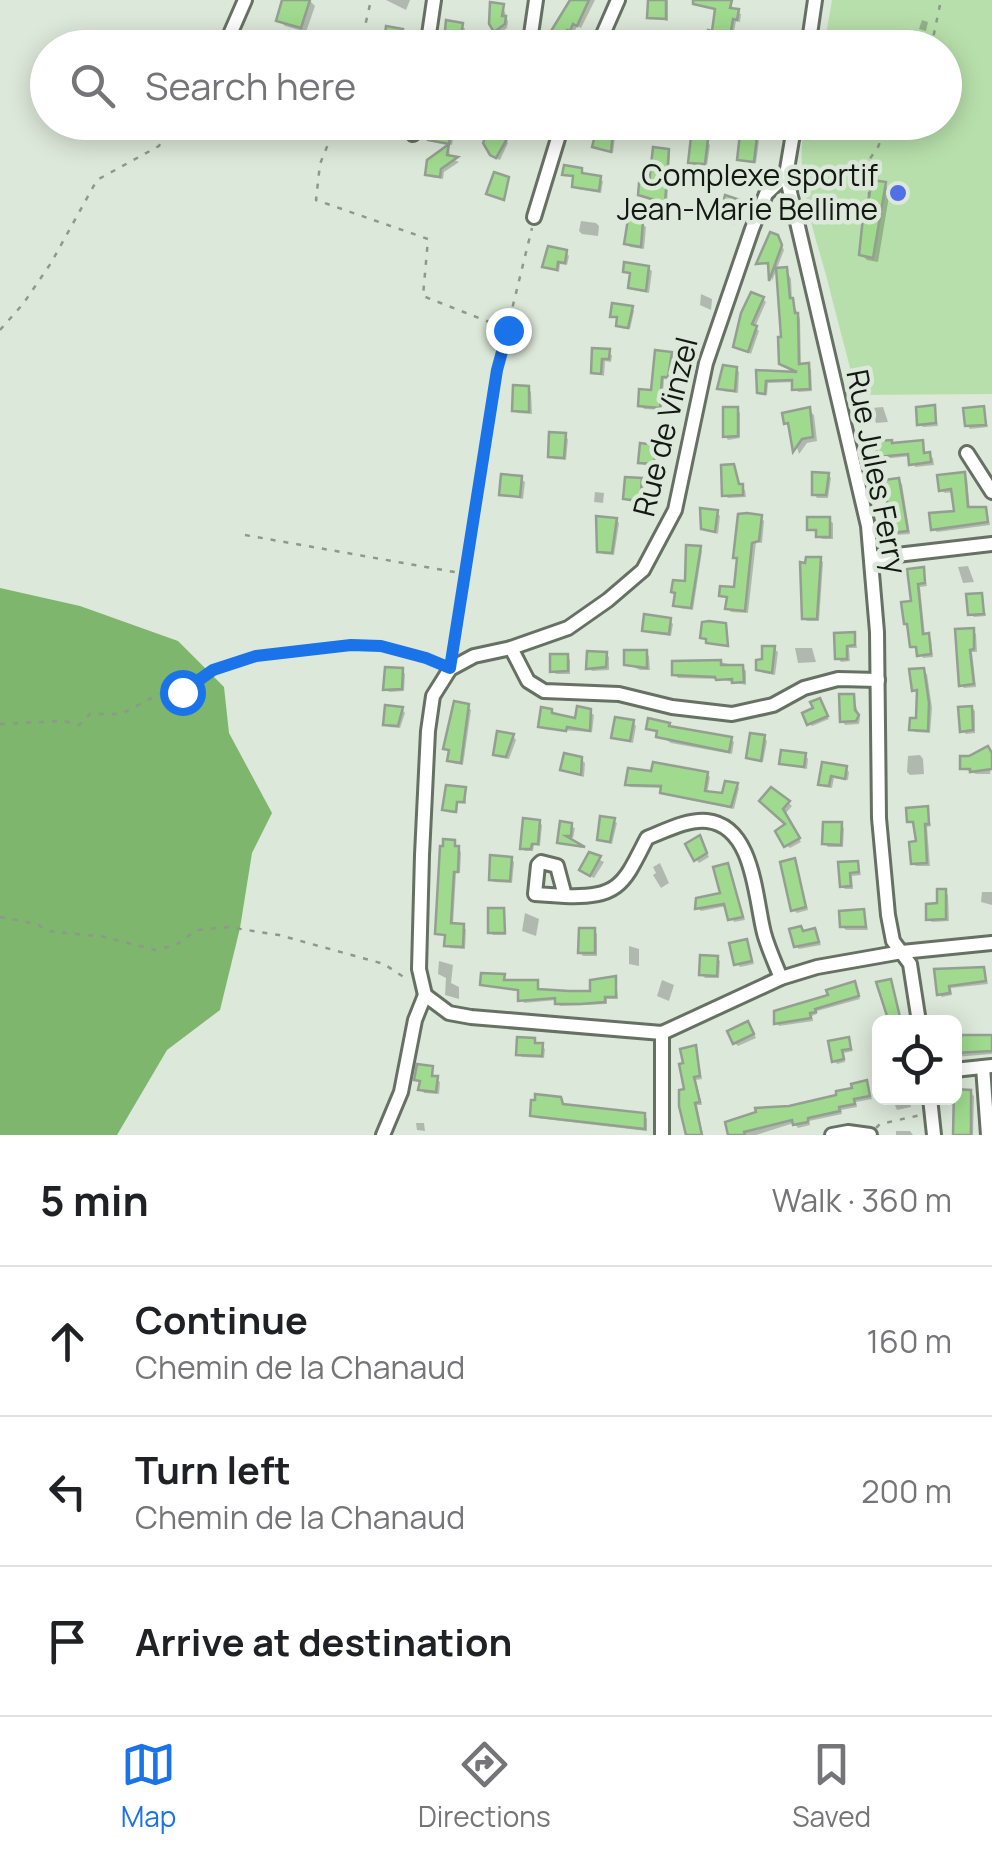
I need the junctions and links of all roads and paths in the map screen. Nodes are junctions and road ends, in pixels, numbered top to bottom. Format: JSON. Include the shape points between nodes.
{"nodes":[{"id":1,"x":245,"y":0,"type":"edge"},
{"id":2,"x":371,"y":0,"type":"edge"},
{"id":3,"x":434,"y":0,"type":"edge"},
{"id":4,"x":536,"y":0,"type":"edge"},
{"id":5,"x":618,"y":0,"type":"edge"},
{"id":6,"x":814,"y":0,"type":"edge"},
{"id":7,"x":941,"y":0,"type":"edge"},
{"id":8,"x":232,"y":30,"type":"edge"},
{"id":9,"x":364,"y":30,"type":"edge"},
{"id":10,"x":429,"y":30,"type":"edge"},
{"id":11,"x":532,"y":30,"type":"edge"},
{"id":12,"x":604,"y":30,"type":"edge"},
{"id":13,"x":810,"y":30,"type":"edge"},
{"id":14,"x":935,"y":30,"type":"edge"},
{"id":15,"x":162,"y":140,"type":"edge"},
{"id":16,"x":329,"y":140,"type":"edge"},
{"id":17,"x":556,"y":140,"type":"edge"},
{"id":18,"x":792,"y":140,"type":"edge"},
{"id":19,"x":881,"y":140,"type":"edge"},
{"id":20,"x":786,"y":175,"type":"junction"},
{"id":21,"x":869,"y":196,"type":"dead end"},
{"id":22,"x":534,"y":217,"type":"joint"},
{"id":23,"x":0,"y":330,"type":"edge"},
{"id":24,"x":508,"y":330,"type":"junction"},
{"id":25,"x":967,"y":452,"type":"dead end"},
{"id":26,"x":992,"y":492,"type":"edge"},
{"id":27,"x":245,"y":535,"type":"dead end"},
{"id":28,"x":992,"y":544,"type":"edge"},
{"id":29,"x":871,"y":558,"type":"junction"},
{"id":30,"x":463,"y":573,"type":"junction"},
{"id":31,"x":511,"y":648,"type":"junction"},
{"id":32,"x":450,"y":668,"type":"junction"},
{"id":33,"x":878,"y":680,"type":"junction"},
{"id":34,"x":0,"y":724,"type":"edge"},
{"id":35,"x":565,"y":896,"type":"dead end"},
{"id":36,"x":0,"y":917,"type":"edge"},
{"id":37,"x":992,"y":944,"type":"edge"},
{"id":38,"x":902,"y":952,"type":"junction"},
{"id":39,"x":780,"y":978,"type":"junction"},
{"id":40,"x":425,"y":995,"type":"junction"},
{"id":41,"x":918,"y":1015,"type":"edge"},
{"id":42,"x":662,"y":1033,"type":"junction"},
{"id":43,"x":987,"y":1067,"type":"edge"},
{"id":44,"x":962,"y":1069,"type":"edge"},
{"id":45,"x":931,"y":1105,"type":"edge"},
{"id":46,"x":932,"y":1113,"type":"junction"},
{"id":47,"x":383,"y":1135,"type":"edge"},
{"id":48,"x":662,"y":1135,"type":"edge"},
{"id":49,"x":832,"y":1135,"type":"edge"},
{"id":50,"x":870,"y":1135,"type":"edge"},
{"id":51,"x":934,"y":1135,"type":"edge"},
{"id":52,"x":988,"y":1135,"type":"edge"}],
"edges":[{"from":1,"to":8,"type":"street"},
{"from":2,"to":9,"type":"path"},
{"from":3,"to":10,"type":"street"},
{"from":4,"to":11,"type":"street"},
{"from":5,"to":12,"type":"street"},
{"from":6,"to":13,"type":"street"},
{"from":7,"to":14,"type":"path"},
{"from":15,"to":23,"type":"path","via":[[97,180],[51,262]]},
{"from":16,"to":24,"type":"path","via":[[316,200],[428,239],[423,296]]},
{"from":17,"to":22,"type":"street"},
{"from":18,"to":20,"type":"street","name":"Rue Jules Ferry"},
{"from":19,"to":21,"type":"path","via":[[868,160]]},
{"from":20,"to":29,"type":"street","name":"Rue Jules Ferry"},
{"from":20,"to":31,"type":"street","name":"Rue de Vinzel","via":[[766,194],[718,326],[664,536],[643,570],[608,600],[568,628]]},
{"from":22,"to":24,"type":"path"},
{"from":24,"to":30,"type":"path"},
{"from":25,"to":26,"type":"street"},
{"from":27,"to":30,"type":"path"},
{"from":28,"to":29,"type":"street"},
{"from":29,"to":33,"type":"street","name":"Rue Jules Ferry"},
{"from":30,"to":32,"type":"path"},
{"from":31,"to":32,"type":"street","name":"Rue de Vinzel"},
{"from":31,"to":33,"type":"street","via":[[528,681],[544,691],[619,694],[732,714],[838,680]]},
{"from":32,"to":34,"type":"path","via":[[363,644],[276,652],[213,670],[188,690],[161,693],[122,714],[90,714],[80,725]]},
{"from":32,"to":40,"type":"street","via":[[434,696],[428,732],[419,969]]},
{"from":33,"to":38,"type":"street","name":"Rue Jules Ferry","via":[[878,818],[892,940]]},
{"from":35,"to":39,"type":"street","via":[[610,893],[626,880],[647,838],[709,821],[730,830],[742,846]]},
{"from":36,"to":40,"type":"path","via":[[156,950],[214,926],[279,935],[384,964]]},
{"from":37,"to":38,"type":"street"},
{"from":38,"to":39,"type":"street"},
{"from":38,"to":41,"type":"street","name":"Rue Jules Ferry"},
{"from":39,"to":42,"type":"street"},
{"from":40,"to":42,"type":"street","via":[[449,1013],[471,1017]]},
{"from":40,"to":47,"type":"street"},
{"from":42,"to":48,"type":"street"},
{"from":43,"to":44,"type":"street"},
{"from":43,"to":52,"type":"street"},
{"from":45,"to":46,"type":"street"},
{"from":46,"to":50,"type":"path","via":[[880,1124]]},
{"from":46,"to":51,"type":"street"},
{"from":49,"to":50,"type":"street"}]}
